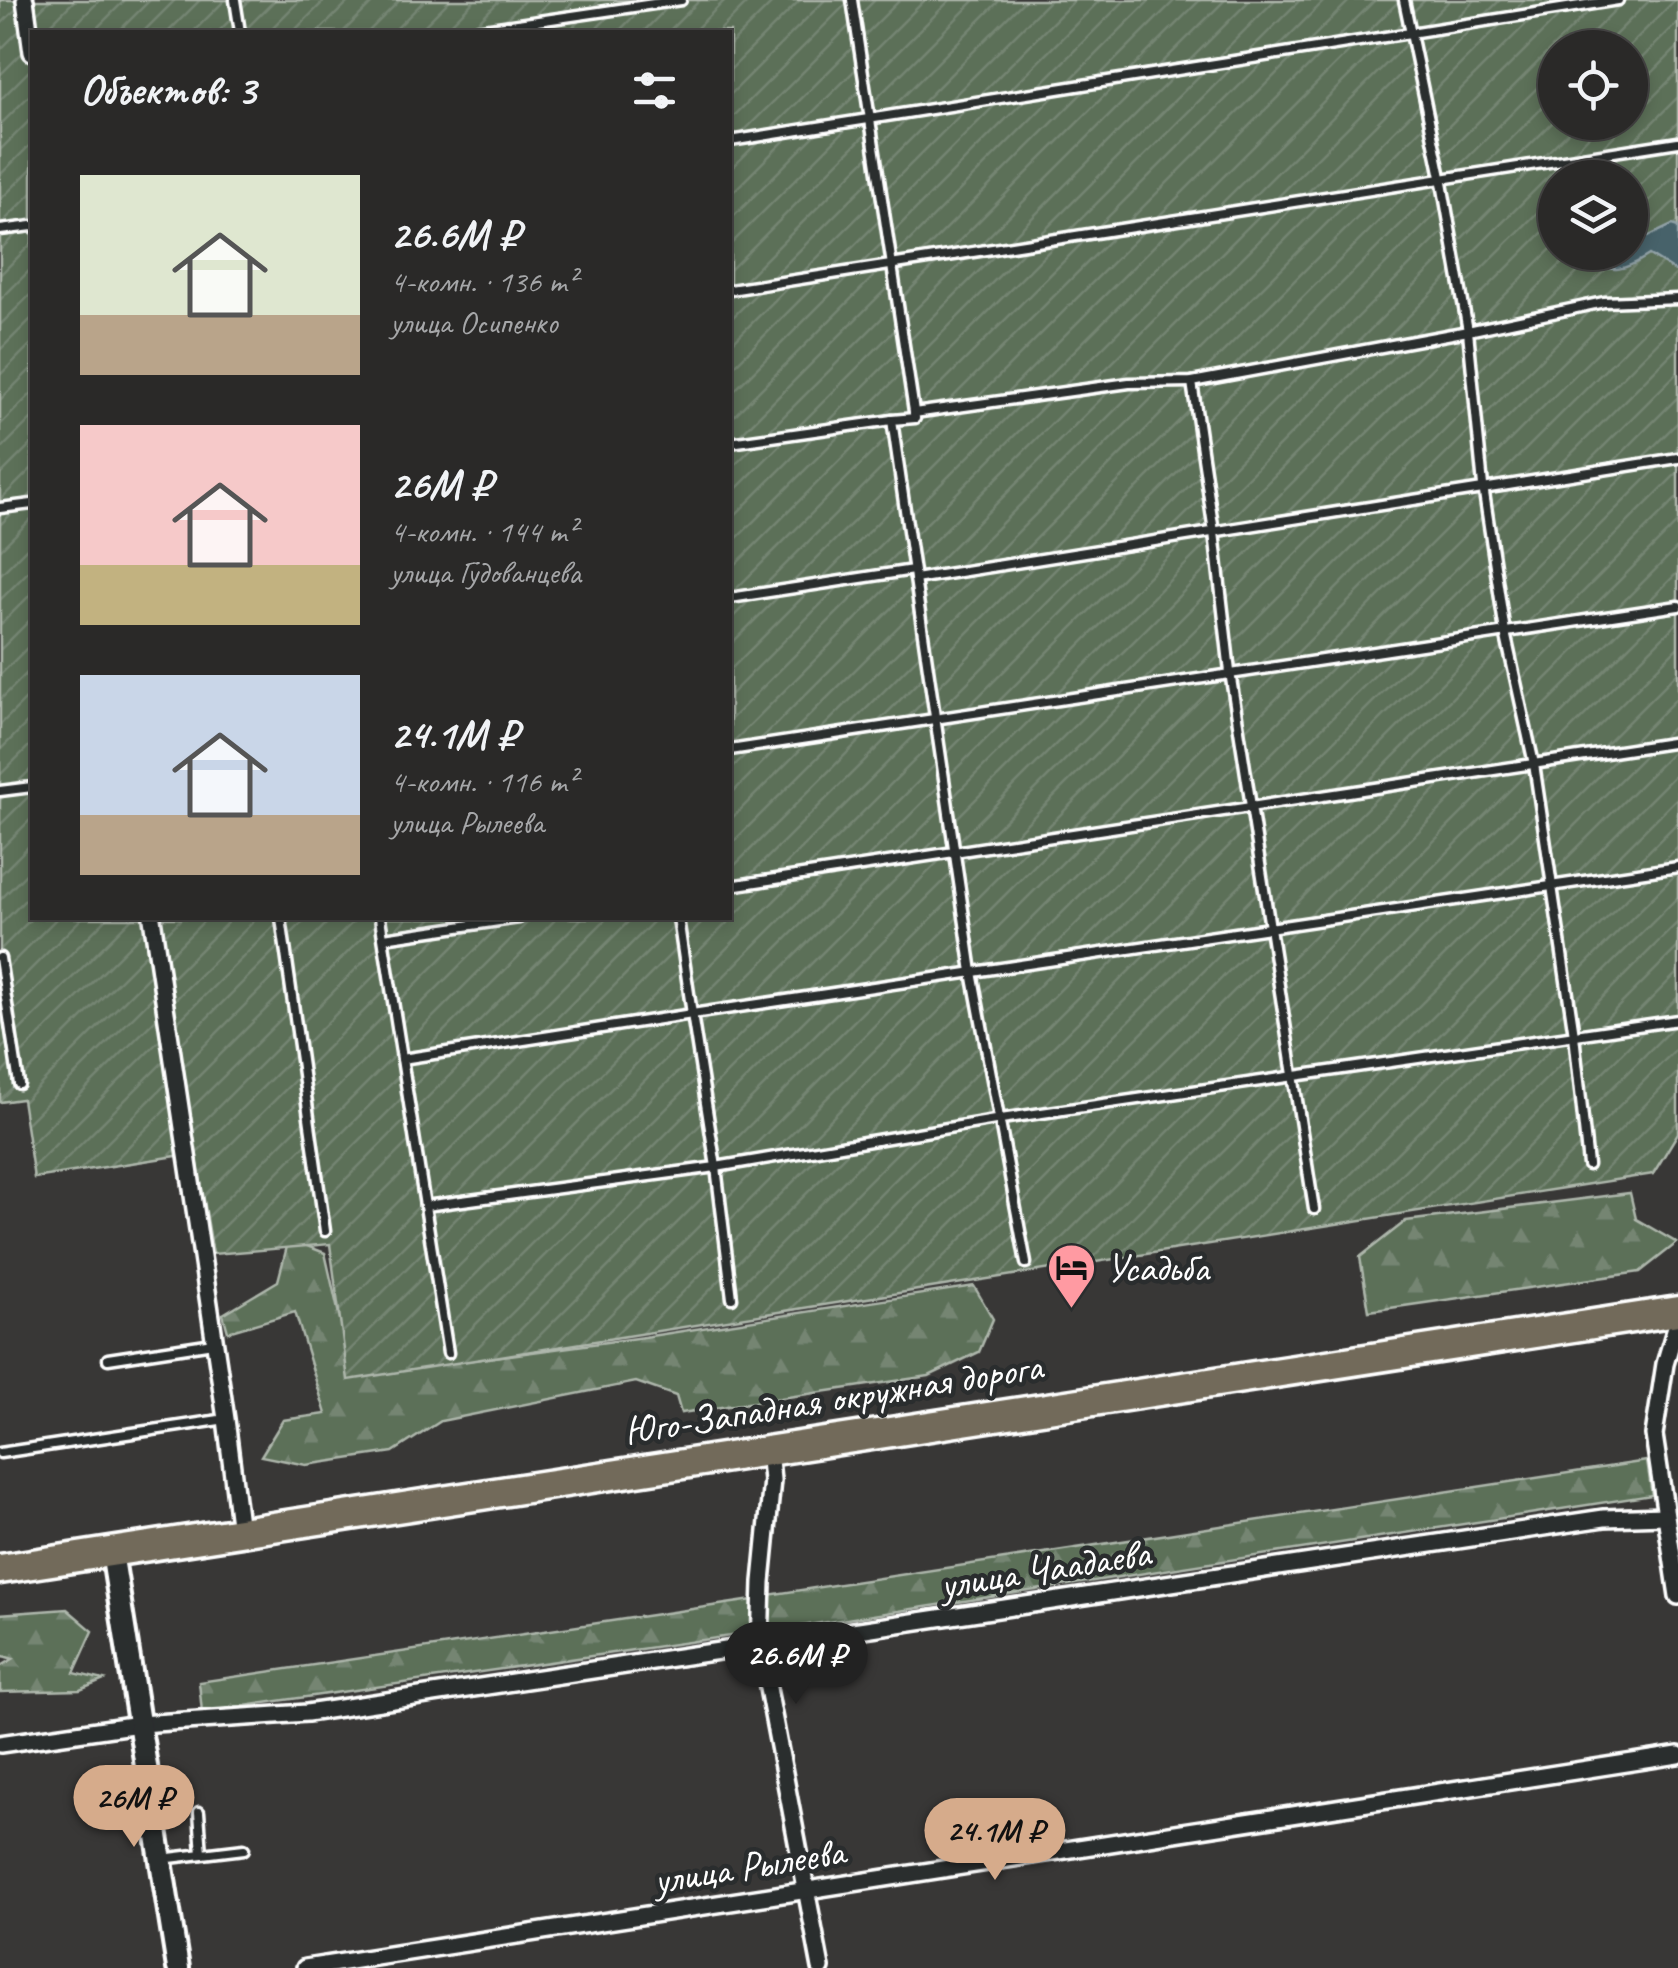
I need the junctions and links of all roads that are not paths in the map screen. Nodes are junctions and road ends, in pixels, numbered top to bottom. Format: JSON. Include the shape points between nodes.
{"nodes":[{"id":1,"x":26,"y":0,"type":"edge"},
{"id":2,"x":235,"y":0,"type":"edge"},
{"id":3,"x":682,"y":0,"type":"edge"},
{"id":4,"x":852,"y":0,"type":"edge"},
{"id":5,"x":1404,"y":0,"type":"edge"},
{"id":6,"x":1618,"y":0,"type":"edge"},
{"id":7,"x":240,"y":30,"type":"edge"},
{"id":8,"x":477,"y":30,"type":"edge"},
{"id":9,"x":1408,"y":33,"type":"junction"},
{"id":10,"x":30,"y":35,"type":"edge"},
{"id":11,"x":870,"y":120,"type":"junction"},
{"id":12,"x":732,"y":141,"type":"edge"},
{"id":13,"x":1678,"y":142,"type":"edge"},
{"id":14,"x":1441,"y":177,"type":"junction"},
{"id":15,"x":30,"y":226,"type":"edge"},
{"id":16,"x":0,"y":230,"type":"edge"},
{"id":17,"x":892,"y":267,"type":"junction"},
{"id":18,"x":732,"y":290,"type":"edge"},
{"id":19,"x":1678,"y":298,"type":"edge"},
{"id":20,"x":1468,"y":331,"type":"junction"},
{"id":21,"x":1192,"y":382,"type":"junction"},
{"id":22,"x":914,"y":414,"type":"junction"},
{"id":23,"x":892,"y":420,"type":"junction"},
{"id":24,"x":732,"y":443,"type":"edge"},
{"id":25,"x":1678,"y":458,"type":"edge"},
{"id":26,"x":1483,"y":486,"type":"junction"},
{"id":27,"x":30,"y":504,"type":"edge"},
{"id":28,"x":0,"y":508,"type":"edge"},
{"id":29,"x":1214,"y":532,"type":"junction"},
{"id":30,"x":914,"y":574,"type":"junction"},
{"id":31,"x":732,"y":598,"type":"edge"},
{"id":32,"x":1678,"y":606,"type":"edge"},
{"id":33,"x":1505,"y":632,"type":"junction"},
{"id":34,"x":1230,"y":672,"type":"junction"},
{"id":35,"x":936,"y":720,"type":"junction"},
{"id":36,"x":1678,"y":742,"type":"edge"},
{"id":37,"x":732,"y":750,"type":"edge"},
{"id":38,"x":1534,"y":764,"type":"junction"},
{"id":39,"x":30,"y":787,"type":"edge"},
{"id":40,"x":0,"y":791,"type":"edge"},
{"id":41,"x":1252,"y":808,"type":"junction"},
{"id":42,"x":955,"y":853,"type":"junction"},
{"id":43,"x":1678,"y":867,"type":"edge"},
{"id":44,"x":732,"y":886,"type":"edge"},
{"id":45,"x":1550,"y":886,"type":"junction"},
{"id":46,"x":152,"y":920,"type":"edge"},
{"id":47,"x":281,"y":920,"type":"edge"},
{"id":48,"x":380,"y":920,"type":"edge"},
{"id":49,"x":506,"y":920,"type":"edge"},
{"id":50,"x":678,"y":920,"type":"edge"},
{"id":51,"x":1270,"y":929,"type":"junction"},
{"id":52,"x":384,"y":938,"type":"junction"},
{"id":53,"x":0,"y":958,"type":"edge"},
{"id":54,"x":972,"y":972,"type":"junction"},
{"id":55,"x":692,"y":1014,"type":"junction"},
{"id":56,"x":1678,"y":1020,"type":"edge"},
{"id":57,"x":1574,"y":1035,"type":"junction"},
{"id":58,"x":402,"y":1059,"type":"junction"},
{"id":59,"x":1293,"y":1075,"type":"junction"},
{"id":60,"x":19,"y":1084,"type":"dead end"},
{"id":61,"x":1002,"y":1119,"type":"junction"},
{"id":62,"x":1588,"y":1166,"type":"dead end"},
{"id":63,"x":716,"y":1167,"type":"junction"},
{"id":64,"x":425,"y":1206,"type":"junction"},
{"id":65,"x":1314,"y":1209,"type":"dead end"},
{"id":66,"x":325,"y":1230,"type":"dead end"},
{"id":67,"x":1026,"y":1264,"type":"dead end"},
{"id":68,"x":732,"y":1298,"type":"dead end"},
{"id":69,"x":1678,"y":1311,"type":"edge"},
{"id":70,"x":1678,"y":1320,"type":"edge"},
{"id":71,"x":213,"y":1343,"type":"junction"},
{"id":72,"x":448,"y":1353,"type":"dead end"},
{"id":73,"x":108,"y":1360,"type":"dead end"},
{"id":74,"x":226,"y":1419,"type":"junction"},
{"id":75,"x":768,"y":1450,"type":"junction"},
{"id":76,"x":0,"y":1453,"type":"edge"},
{"id":77,"x":1664,"y":1516,"type":"junction"},
{"id":78,"x":240,"y":1532,"type":"junction"},
{"id":79,"x":112,"y":1552,"type":"junction"},
{"id":80,"x":0,"y":1569,"type":"edge"},
{"id":81,"x":1678,"y":1596,"type":"edge"},
{"id":82,"x":760,"y":1646,"type":"junction"},
{"id":83,"x":139,"y":1724,"type":"junction"},
{"id":84,"x":0,"y":1744,"type":"edge"},
{"id":85,"x":1678,"y":1755,"type":"edge"},
{"id":86,"x":199,"y":1812,"type":"dead end"},
{"id":87,"x":244,"y":1849,"type":"dead end"},
{"id":88,"x":202,"y":1854,"type":"junction"},
{"id":89,"x":161,"y":1859,"type":"junction"},
{"id":90,"x":808,"y":1890,"type":"junction"},
{"id":91,"x":178,"y":1968,"type":"edge"},
{"id":92,"x":305,"y":1968,"type":"edge"},
{"id":93,"x":821,"y":1968,"type":"edge"}],
"edges":[{"from":1,"to":10,"type":"street"},
{"from":2,"to":7,"type":"lane"},
{"from":3,"to":8,"type":"lane"},
{"from":4,"to":11,"type":"lane"},
{"from":5,"to":9,"type":"lane"},
{"from":6,"to":9,"type":"lane"},
{"from":9,"to":11,"type":"lane"},
{"from":9,"to":14,"type":"lane"},
{"from":11,"to":12,"type":"lane"},
{"from":11,"to":17,"type":"lane"},
{"from":13,"to":14,"type":"lane"},
{"from":14,"to":17,"type":"lane"},
{"from":14,"to":20,"type":"lane"},
{"from":15,"to":16,"type":"lane"},
{"from":17,"to":18,"type":"lane"},
{"from":17,"to":22,"type":"lane"},
{"from":19,"to":20,"type":"lane","via":[[1604,302]]},
{"from":20,"to":21,"type":"lane"},
{"from":20,"to":26,"type":"lane"},
{"from":21,"to":22,"type":"lane","via":[[1129,384]]},
{"from":21,"to":29,"type":"lane"},
{"from":22,"to":23,"type":"lane"},
{"from":23,"to":24,"type":"lane"},
{"from":23,"to":30,"type":"lane"},
{"from":25,"to":26,"type":"lane"},
{"from":26,"to":29,"type":"lane"},
{"from":26,"to":33,"type":"lane"},
{"from":27,"to":28,"type":"lane"},
{"from":29,"to":30,"type":"lane"},
{"from":29,"to":34,"type":"lane"},
{"from":30,"to":31,"type":"lane"},
{"from":30,"to":35,"type":"lane"},
{"from":32,"to":33,"type":"lane"},
{"from":33,"to":34,"type":"lane"},
{"from":33,"to":38,"type":"lane"},
{"from":34,"to":35,"type":"lane"},
{"from":34,"to":41,"type":"lane"},
{"from":35,"to":37,"type":"lane"},
{"from":35,"to":42,"type":"lane"},
{"from":36,"to":38,"type":"lane"},
{"from":38,"to":41,"type":"lane"},
{"from":38,"to":45,"type":"lane"},
{"from":39,"to":40,"type":"lane"},
{"from":41,"to":42,"type":"lane"},
{"from":41,"to":51,"type":"lane"},
{"from":42,"to":44,"type":"lane"},
{"from":42,"to":54,"type":"lane"},
{"from":43,"to":45,"type":"lane"},
{"from":45,"to":51,"type":"lane"},
{"from":45,"to":57,"type":"lane"},
{"from":46,"to":71,"type":"street"},
{"from":47,"to":66,"type":"lane"},
{"from":48,"to":52,"type":"lane"},
{"from":49,"to":52,"type":"lane"},
{"from":50,"to":55,"type":"lane"},
{"from":51,"to":54,"type":"lane"},
{"from":51,"to":59,"type":"lane"},
{"from":52,"to":58,"type":"lane"},
{"from":53,"to":60,"type":"lane"},
{"from":54,"to":55,"type":"lane"},
{"from":54,"to":61,"type":"lane"},
{"from":55,"to":58,"type":"lane"},
{"from":55,"to":63,"type":"lane"},
{"from":56,"to":57,"type":"lane"},
{"from":57,"to":59,"type":"lane"},
{"from":57,"to":62,"type":"lane"},
{"from":58,"to":64,"type":"lane"},
{"from":59,"to":61,"type":"lane"},
{"from":59,"to":65,"type":"lane"},
{"from":61,"to":63,"type":"lane"},
{"from":61,"to":67,"type":"lane"},
{"from":63,"to":64,"type":"lane"},
{"from":63,"to":68,"type":"lane"},
{"from":64,"to":72,"type":"lane"},
{"from":69,"to":75,"type":"highway","name":"Юго-Западная окружная дорога"},
{"from":70,"to":77,"type":"street","via":[[1654,1435]]},
{"from":71,"to":73,"type":"lane"},
{"from":71,"to":74,"type":"street"},
{"from":74,"to":76,"type":"lane"},
{"from":74,"to":78,"type":"street"},
{"from":75,"to":78,"type":"highway","name":"Юго-Западная окружная дорога"},
{"from":75,"to":82,"type":"street","via":[[772,1480]]},
{"from":77,"to":81,"type":"street"},
{"from":77,"to":82,"type":"street","name":"улица Чаадаева","via":[[1584,1520]]},
{"from":78,"to":79,"type":"highway","name":"Юго-Западная окружная дорога"},
{"from":79,"to":80,"type":"highway","name":"Юго-Западная окружная дорога"},
{"from":79,"to":83,"type":"street"},
{"from":82,"to":83,"type":"street","name":"улица Чаадаева","via":[[308,1713]]},
{"from":82,"to":90,"type":"street"},
{"from":83,"to":84,"type":"street","name":"улица Чаадаева"},
{"from":83,"to":89,"type":"street"},
{"from":85,"to":90,"type":"street","name":"улица Рылеева"},
{"from":86,"to":88,"type":"lane"},
{"from":87,"to":88,"type":"lane"},
{"from":88,"to":89,"type":"lane"},
{"from":89,"to":91,"type":"street"},
{"from":90,"to":92,"type":"street","name":"улица Рылеева"},
{"from":90,"to":93,"type":"street"}]}
